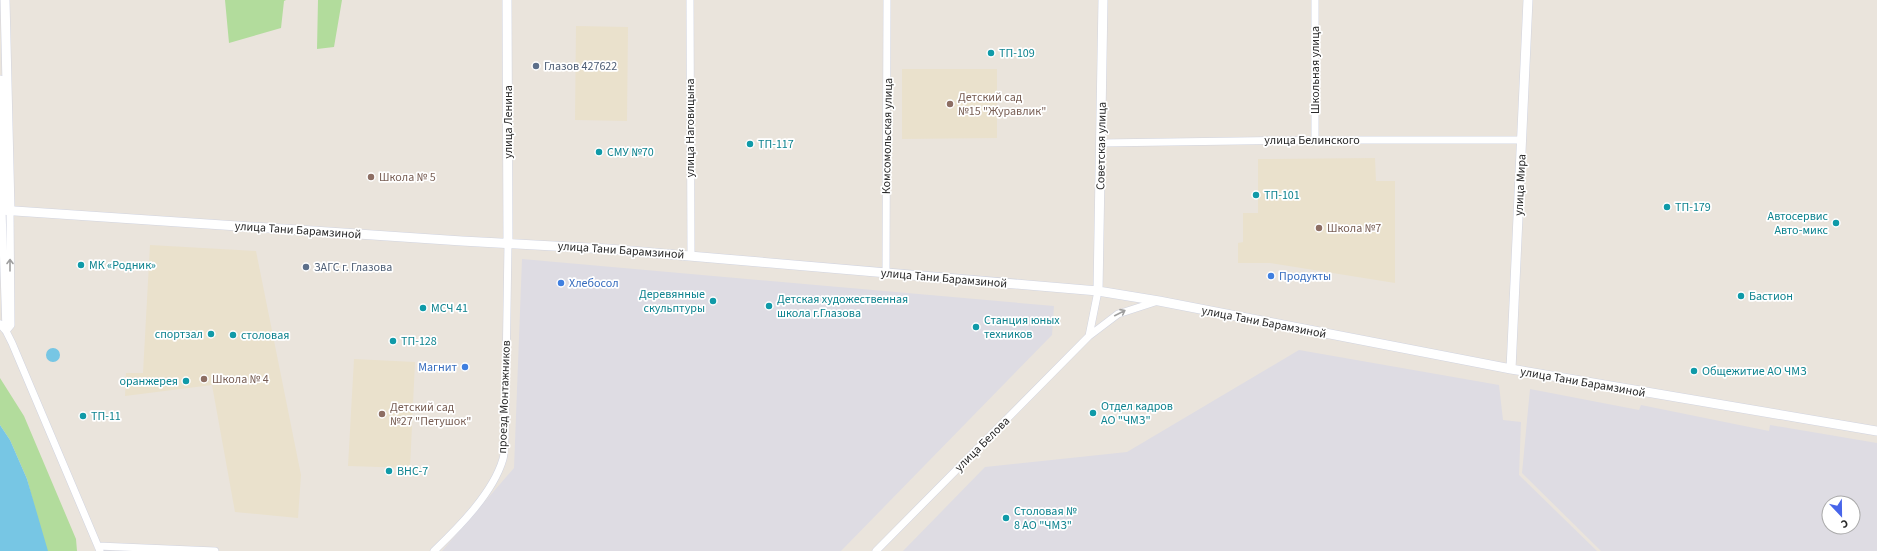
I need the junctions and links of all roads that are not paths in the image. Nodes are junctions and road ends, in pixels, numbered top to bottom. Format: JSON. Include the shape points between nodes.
{"nodes":[{"id":1,"x":5,"y":0,"type":"edge"},
{"id":2,"x":507,"y":0,"type":"edge"},
{"id":3,"x":690,"y":0,"type":"edge"},
{"id":4,"x":887,"y":0,"type":"edge"},
{"id":5,"x":1103,"y":0,"type":"edge"},
{"id":6,"x":1315,"y":0,"type":"edge"},
{"id":7,"x":1528,"y":0,"type":"edge"},
{"id":8,"x":0,"y":80,"type":"edge"},
{"id":9,"x":1315,"y":140,"type":"junction"},
{"id":10,"x":1522,"y":140,"type":"junction"},
{"id":11,"x":1102,"y":143,"type":"junction"},
{"id":12,"x":4,"y":210,"type":"edge"},
{"id":13,"x":508,"y":244,"type":"junction"},
{"id":14,"x":691,"y":255,"type":"junction"},
{"id":15,"x":886,"y":273,"type":"junction"},
{"id":16,"x":1098,"y":291,"type":"junction"},
{"id":17,"x":1160,"y":301,"type":"junction"},
{"id":18,"x":0,"y":324,"type":"edge"},
{"id":19,"x":8,"y":328,"type":"junction"},
{"id":20,"x":1089,"y":336,"type":"junction"},
{"id":21,"x":1511,"y":369,"type":"junction"},
{"id":22,"x":1877,"y":430,"type":"edge"},
{"id":23,"x":99,"y":548,"type":"edge"},
{"id":24,"x":215,"y":551,"type":"edge"},
{"id":25,"x":434,"y":551,"type":"edge"},
{"id":26,"x":876,"y":551,"type":"edge"}],
"edges":[{"from":1,"to":12,"type":"street"},
{"from":2,"to":13,"type":"street","name":"улица Ленина"},
{"from":3,"to":14,"type":"street","name":"улица Наговицына"},
{"from":4,"to":15,"type":"street","name":"Комсомольская улица"},
{"from":5,"to":11,"type":"street","name":"Советская улица"},
{"from":6,"to":9,"type":"street","name":"Школьная улица"},
{"from":7,"to":10,"type":"street","name":"улица Мира"},
{"from":8,"to":12,"type":"street"},
{"from":9,"to":10,"type":"street","name":"улица Белинского"},
{"from":9,"to":11,"type":"street","name":"улица Белинского"},
{"from":10,"to":21,"type":"street","name":"улица Мира"},
{"from":11,"to":16,"type":"street","name":"Советская улица"},
{"from":12,"to":13,"type":"street","name":"улица Тани Барамзиной"},
{"from":12,"to":19,"type":"street"},
{"from":19,"to":12,"type":"street","one_way":true,"via":[[10,225]]},
{"from":13,"to":14,"type":"street","name":"улица Тани Барамзиной"},
{"from":13,"to":25,"type":"street","name":"проезд Монтажников","via":[[503,459],[489,488],[458,528]]},
{"from":14,"to":15,"type":"street","name":"улица Тани Барамзиной"},
{"from":15,"to":16,"type":"street","name":"улица Тани Барамзиной"},
{"from":16,"to":17,"type":"street","name":"улица Тани Барамзиной"},
{"from":16,"to":20,"type":"street"},
{"from":20,"to":17,"type":"street","name":"улица Белова","one_way":true,"via":[[1118,314]]},
{"from":17,"to":21,"type":"street","name":"улица Тани Барамзиной"},
{"from":18,"to":19,"type":"street"},
{"from":19,"to":23,"type":"street","via":[[52,440]]},
{"from":20,"to":26,"type":"street","name":"улица Белова"},
{"from":21,"to":22,"type":"street","name":"улица Тани Барамзиной"},
{"from":23,"to":24,"type":"street"}]}
